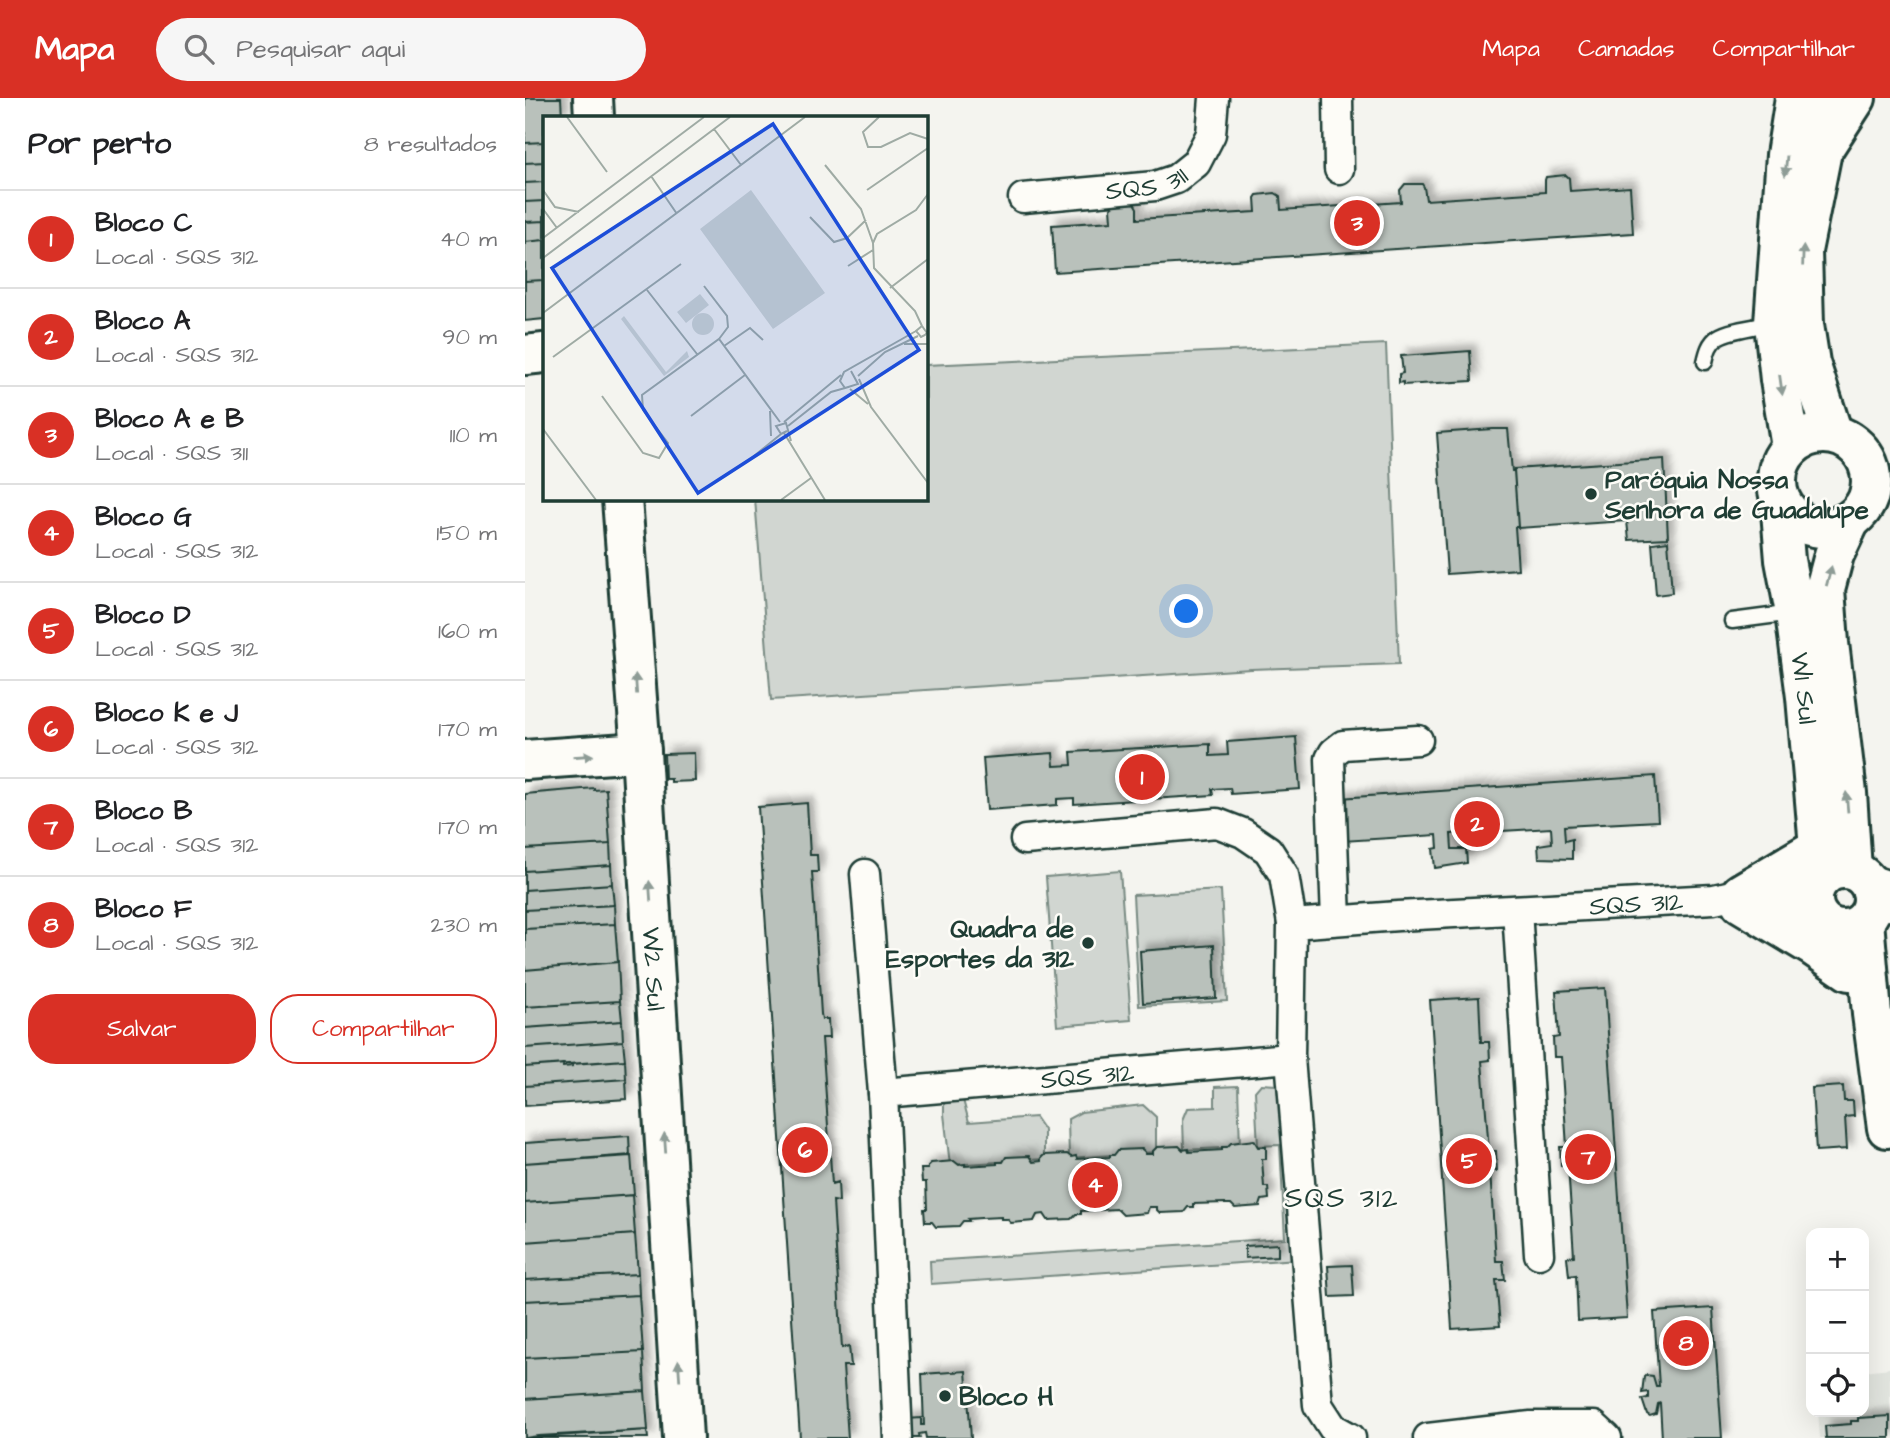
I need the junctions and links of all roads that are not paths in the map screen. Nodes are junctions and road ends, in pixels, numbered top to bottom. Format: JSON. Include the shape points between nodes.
{"nodes":[{"id":1,"x":593,"y":98,"type":"edge"},
{"id":2,"x":1214,"y":98,"type":"edge"},
{"id":3,"x":1338,"y":98,"type":"edge"},
{"id":4,"x":1795,"y":98,"type":"edge"},
{"id":5,"x":1825,"y":98,"type":"edge"},
{"id":6,"x":1856,"y":98,"type":"edge"},
{"id":7,"x":594,"y":116,"type":"edge"},
{"id":8,"x":1822,"y":151,"type":"junction"},
{"id":9,"x":1339,"y":169,"type":"dead end"},
{"id":10,"x":1023,"y":198,"type":"dead end"},
{"id":11,"x":1774,"y":323,"type":"junction"},
{"id":12,"x":543,"y":353,"type":"edge"},
{"id":13,"x":525,"y":355,"type":"edge"},
{"id":14,"x":1705,"y":362,"type":"dead end"},
{"id":15,"x":1840,"y":437,"type":"junction"},
{"id":16,"x":1890,"y":445,"type":"edge"},
{"id":17,"x":1791,"y":447,"type":"junction"},
{"id":18,"x":1780,"y":499,"type":"junction"},
{"id":19,"x":622,"y":500,"type":"edge"},
{"id":20,"x":1869,"y":507,"type":"edge"},
{"id":21,"x":1795,"y":613,"type":"junction"},
{"id":22,"x":1732,"y":621,"type":"dead end"},
{"id":23,"x":1417,"y":740,"type":"dead end"},
{"id":24,"x":641,"y":752,"type":"junction"},
{"id":25,"x":525,"y":760,"type":"edge"},
{"id":26,"x":1025,"y":839,"type":"dead end"},
{"id":27,"x":865,"y":874,"type":"dead end"},
{"id":28,"x":1850,"y":894,"type":"edge"},
{"id":29,"x":1732,"y":898,"type":"junction"},
{"id":30,"x":1517,"y":910,"type":"junction"},
{"id":31,"x":1336,"y":920,"type":"junction"},
{"id":32,"x":1292,"y":924,"type":"junction"},
{"id":33,"x":1849,"y":971,"type":"junction"},
{"id":34,"x":1872,"y":1014,"type":"junction"},
{"id":35,"x":1290,"y":1058,"type":"junction"},
{"id":36,"x":883,"y":1093,"type":"junction"},
{"id":37,"x":1887,"y":1128,"type":"dead end"},
{"id":38,"x":1539,"y":1254,"type":"dead end"},
{"id":39,"x":684,"y":1438,"type":"edge"},
{"id":40,"x":898,"y":1438,"type":"edge"},
{"id":41,"x":1351,"y":1438,"type":"edge"},
{"id":42,"x":1428,"y":1438,"type":"edge"},
{"id":43,"x":1607,"y":1438,"type":"edge"}],
"edges":[{"from":1,"to":7,"type":"street"},
{"from":2,"to":10,"type":"street","name":"SQS 311","via":[[1211,134],[1196,163],[1177,179],[1155,186]]},
{"from":3,"to":9,"type":"street"},
{"from":4,"to":11,"type":"street","one_way":true,"via":[[1786,155]]},
{"from":5,"to":8,"type":"street"},
{"from":6,"to":8,"type":"street"},
{"from":15,"to":8,"type":"street","one_way":true,"via":[[1810,363],[1804,324],[1802,251]]},
{"from":11,"to":14,"type":"lane","via":[[1718,337]]},
{"from":11,"to":17,"type":"street","one_way":true},
{"from":12,"to":13,"type":"street"},
{"from":15,"to":16,"type":"street"},
{"from":15,"to":17,"type":"street","via":[[1818,434]]},
{"from":15,"to":20,"type":"street","via":[[1865,456],[1872,479]]},
{"from":17,"to":18,"type":"street","via":[[1777,481]]},
{"from":18,"to":20,"type":"street","via":[[1801,524],[1818,529],[1834,528]]},
{"from":18,"to":21,"type":"street","name":"W1 Sul"},
{"from":24,"to":19,"type":"street","name":"W2 Sul","one_way":true},
{"from":28,"to":20,"type":"street","name":"W1 Sul","one_way":true,"via":[[1847,793],[1825,589],[1834,555]]},
{"from":21,"to":22,"type":"lane"},
{"from":21,"to":28,"type":"street","name":"W1 Sul","via":[[1806,697]]},
{"from":23,"to":31,"type":"street","via":[[1343,745],[1330,759]]},
{"from":25,"to":24,"type":"street","one_way":true},
{"from":39,"to":24,"type":"street","name":"W2 Sul","one_way":true},
{"from":26,"to":32,"type":"street","via":[[1217,823],[1268,850],[1284,875]]},
{"from":27,"to":36,"type":"street"},
{"from":28,"to":29,"type":"street"},
{"from":28,"to":29,"type":"street","name":"SQS 312"},
{"from":28,"to":33,"type":"street","name":"W1 Sul"},
{"from":28,"to":34,"type":"street","name":"W1 Sul"},
{"from":29,"to":30,"type":"street","name":"SQS 312"},
{"from":29,"to":33,"type":"street"},
{"from":30,"to":31,"type":"street","name":"SQS 312"},
{"from":30,"to":38,"type":"street"},
{"from":31,"to":32,"type":"street","name":"SQS 312"},
{"from":32,"to":35,"type":"street"},
{"from":33,"to":34,"type":"street","name":"W1 Sul"},
{"from":34,"to":37,"type":"street","name":"W1 Sul"},
{"from":35,"to":36,"type":"street","name":"SQS 312"},
{"from":35,"to":41,"type":"street","via":[[1318,1405],[1333,1428]]},
{"from":36,"to":40,"type":"street"},
{"from":42,"to":43,"type":"street","via":[[1531,1426],[1594,1426]]}]}
